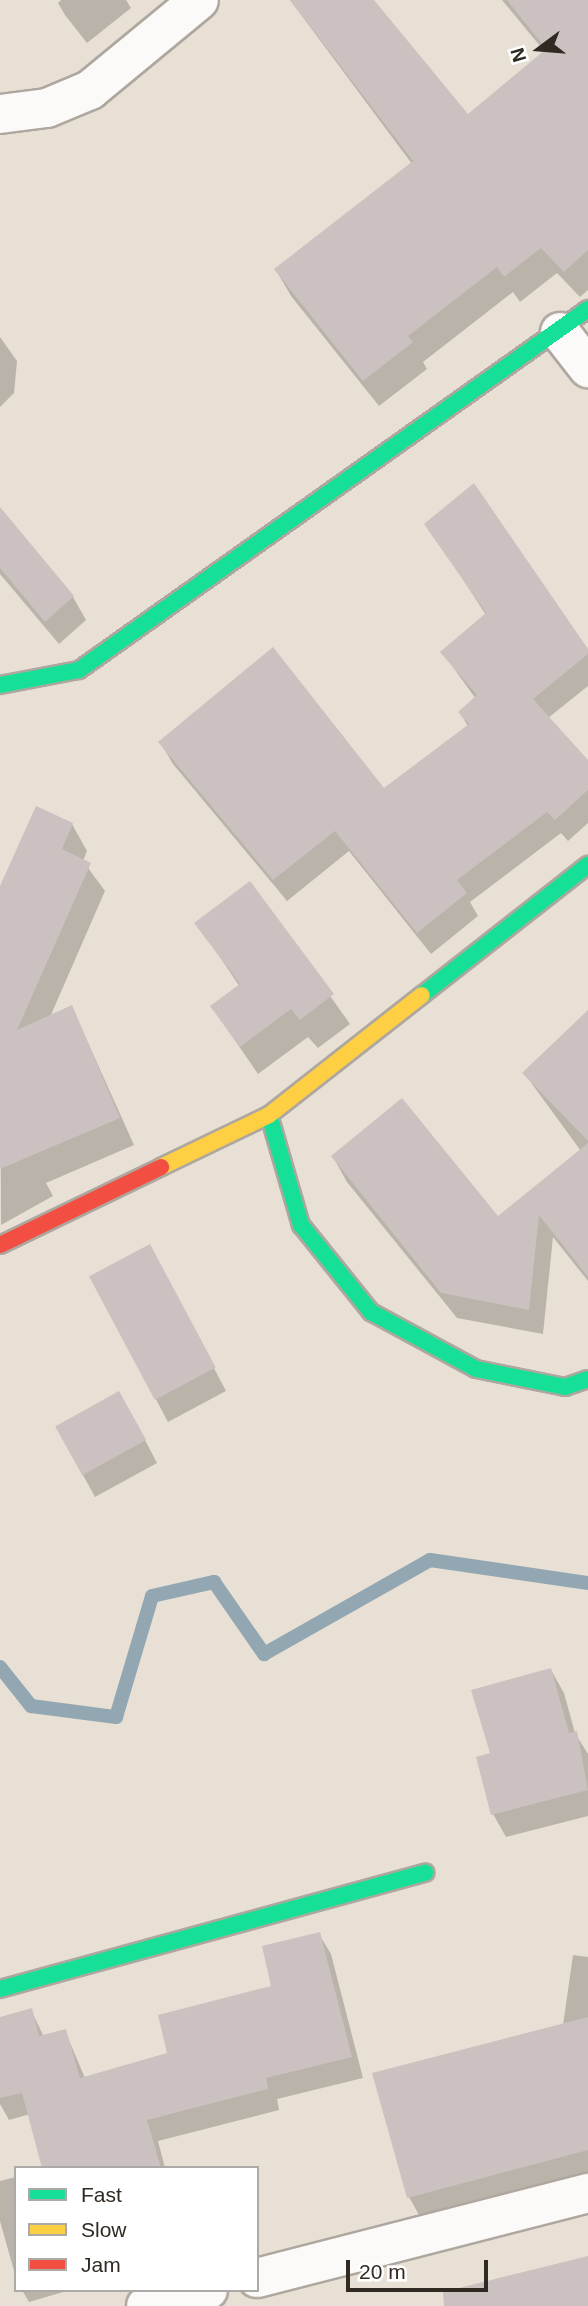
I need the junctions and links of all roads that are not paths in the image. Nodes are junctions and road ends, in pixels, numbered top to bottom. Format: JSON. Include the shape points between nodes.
{"nodes":[{"id":1,"x":198,"y":0,"type":"edge"},
{"id":2,"x":0,"y":114,"type":"edge"},
{"id":3,"x":574,"y":321,"type":"edge"},
{"id":4,"x":588,"y":368,"type":"edge"},
{"id":5,"x":0,"y":685,"type":"edge"},
{"id":6,"x":588,"y":865,"type":"edge"},
{"id":7,"x":269,"y":1115,"type":"junction"},
{"id":8,"x":0,"y":1245,"type":"edge"},
{"id":9,"x":588,"y":1380,"type":"edge"},
{"id":10,"x":425,"y":1873,"type":"dead end"},
{"id":11,"x":0,"y":1989,"type":"edge"},
{"id":12,"x":588,"y":2193,"type":"edge"},
{"id":13,"x":259,"y":2277,"type":"edge"},
{"id":14,"x":200,"y":2292,"type":"edge"},
{"id":15,"x":146,"y":2306,"type":"edge"}],
"edges":[{"from":1,"to":2,"type":"street","via":[[90,90],[47,108]]},
{"from":3,"to":4,"type":"street"},
{"from":3,"to":5,"type":"street","via":[[79,670]]},
{"from":6,"to":7,"type":"street"},
{"from":7,"to":8,"type":"street"},
{"from":7,"to":9,"type":"street","via":[[300,1225],[371,1312],[476,1369],[565,1387]]},
{"from":10,"to":11,"type":"street"},
{"from":12,"to":13,"type":"street"},
{"from":14,"to":15,"type":"street"}]}
